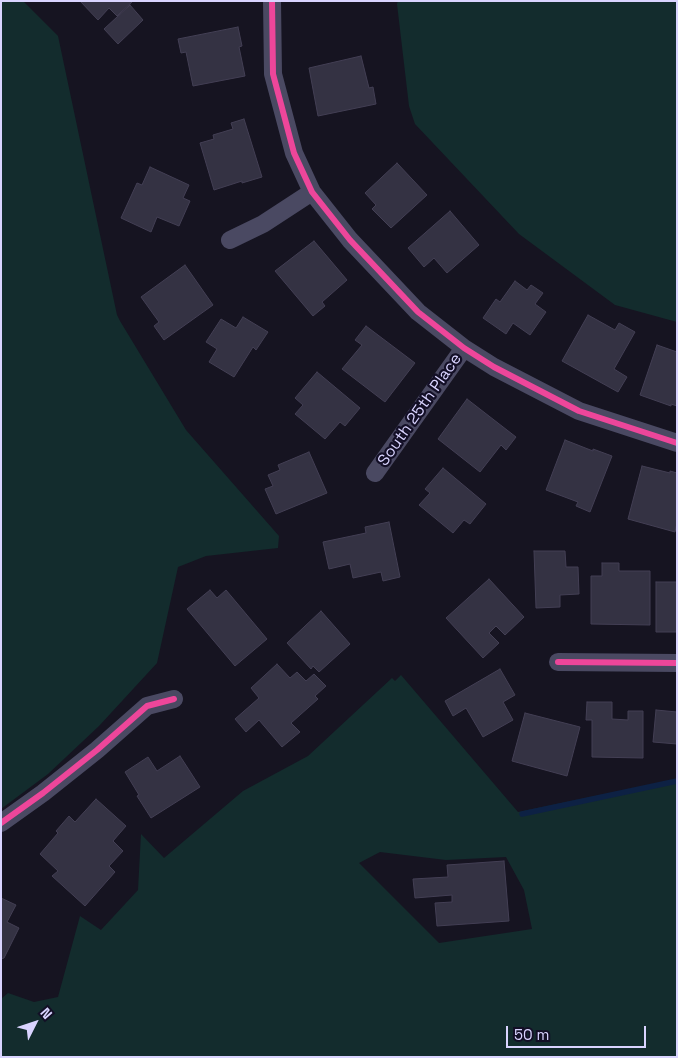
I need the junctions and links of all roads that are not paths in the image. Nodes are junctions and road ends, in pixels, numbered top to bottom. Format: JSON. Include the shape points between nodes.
{"nodes":[{"id":1,"x":272,"y":1,"type":"edge"},
{"id":2,"x":312,"y":192,"type":"junction"},
{"id":3,"x":230,"y":240,"type":"dead end"},
{"id":4,"x":464,"y":348,"type":"junction"},
{"id":5,"x":677,"y":443,"type":"edge"},
{"id":6,"x":375,"y":473,"type":"dead end"},
{"id":7,"x":558,"y":662,"type":"dead end"},
{"id":8,"x":677,"y":663,"type":"edge"},
{"id":9,"x":174,"y":698,"type":"dead end"},
{"id":10,"x":1,"y":823,"type":"edge"}],
"edges":[{"from":1,"to":2,"type":"street","via":[[273,74],[294,152]]},
{"from":2,"to":3,"type":"street","via":[[263,224]]},
{"from":2,"to":4,"type":"street","via":[[350,240],[418,312]]},
{"from":4,"to":5,"type":"street","via":[[579,411]]},
{"from":4,"to":6,"type":"street","name":"South 25th Place"},
{"from":7,"to":8,"type":"street"},
{"from":9,"to":10,"type":"street","via":[[147,706],[59,781]]}]}
